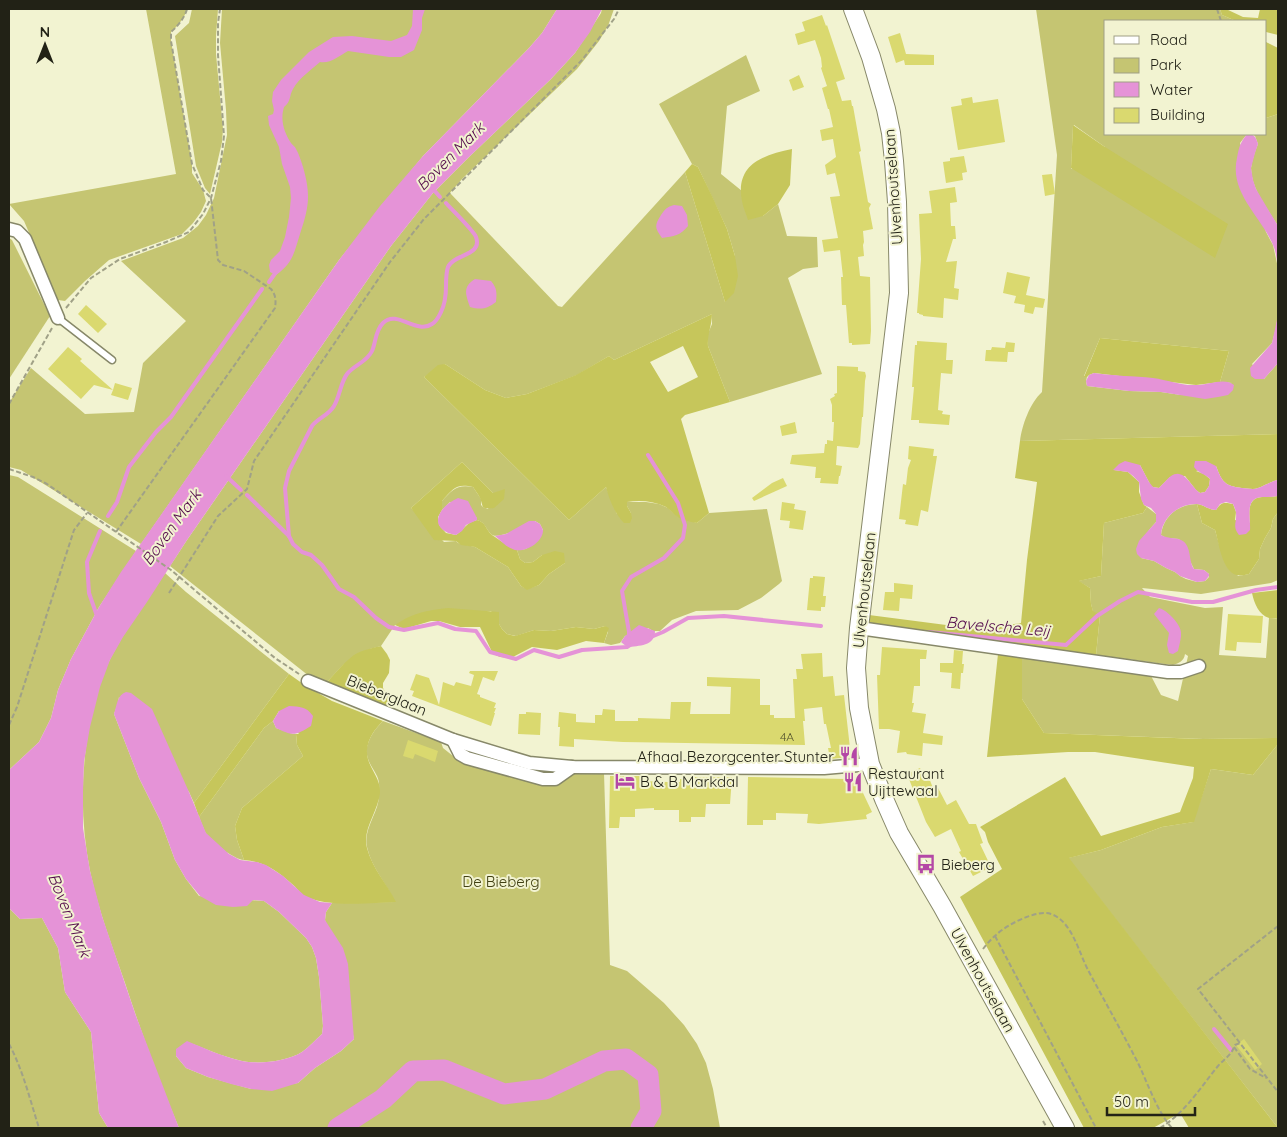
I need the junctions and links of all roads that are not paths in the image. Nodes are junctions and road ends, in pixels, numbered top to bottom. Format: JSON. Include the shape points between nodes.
{"nodes":[{"id":1,"x":853,"y":9,"type":"edge"},
{"id":2,"x":9,"y":229,"type":"edge"},
{"id":3,"x":58,"y":318,"type":"joint"},
{"id":4,"x":112,"y":360,"type":"dead end"},
{"id":5,"x":859,"y":628,"type":"junction"},
{"id":6,"x":1199,"y":666,"type":"dead end"},
{"id":7,"x":308,"y":681,"type":"road end"},
{"id":8,"x":870,"y":764,"type":"junction"},
{"id":9,"x":1065,"y":1128,"type":"edge"}],
"edges":[{"from":1,"to":5,"type":"main road","name":"Ulvenhoutselaan","via":[[871,57],[891,133],[897,202],[898,293]]},
{"from":2,"to":3,"type":"street","via":[[17,231],[25,239]]},
{"from":3,"to":4,"type":"lane"},
{"from":5,"to":6,"type":"street","via":[[1168,672]]},
{"from":5,"to":8,"type":"main road","name":"Ulvenhoutselaan","via":[[856,668],[859,708]]},
{"from":7,"to":8,"type":"street","name":"Bieberglaan","via":[[453,740],[528,764],[824,768]]},
{"from":8,"to":9,"type":"main road","name":"Ulvenhoutselaan","via":[[899,833]]}]}
